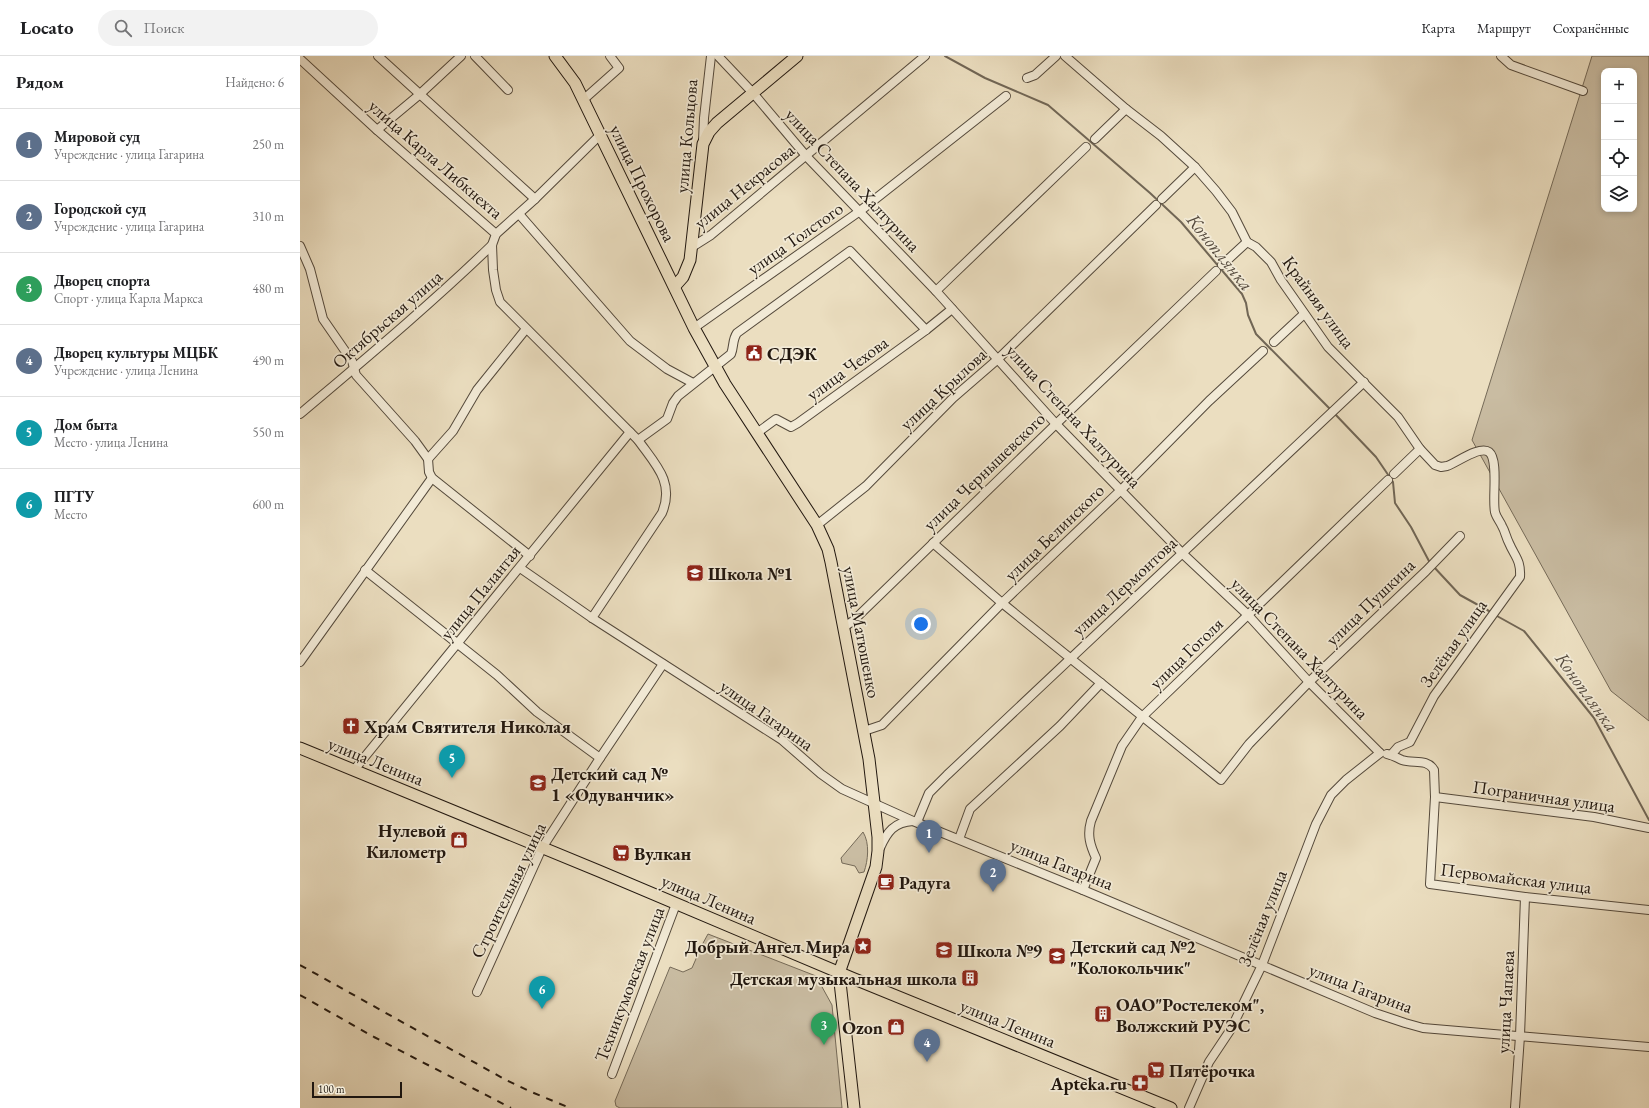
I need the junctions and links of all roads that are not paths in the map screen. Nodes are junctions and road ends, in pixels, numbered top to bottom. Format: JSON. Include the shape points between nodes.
{"nodes":[{"id":1,"x":378,"y":56,"type":"edge"},
{"id":2,"x":461,"y":56,"type":"edge"},
{"id":3,"x":474,"y":56,"type":"edge"},
{"id":4,"x":555,"y":56,"type":"edge"},
{"id":5,"x":610,"y":56,"type":"edge"},
{"id":6,"x":712,"y":56,"type":"edge"},
{"id":7,"x":718,"y":56,"type":"edge"},
{"id":8,"x":797,"y":56,"type":"edge"},
{"id":9,"x":925,"y":56,"type":"edge"},
{"id":10,"x":1056,"y":56,"type":"edge"},
{"id":11,"x":1065,"y":56,"type":"edge"},
{"id":12,"x":1501,"y":56,"type":"edge"},
{"id":13,"x":300,"y":59,"type":"edge"},
{"id":14,"x":1027,"y":78,"type":"dead end"},
{"id":15,"x":508,"y":90,"type":"dead end"},
{"id":16,"x":1583,"y":91,"type":"dead end"},
{"id":17,"x":753,"y":93,"type":"junction"},
{"id":18,"x":419,"y":95,"type":"junction"},
{"id":19,"x":1006,"y":96,"type":"dead end"},
{"id":20,"x":583,"y":100,"type":"junction"},
{"id":21,"x":1126,"y":109,"type":"junction"},
{"id":22,"x":377,"y":130,"type":"junction"},
{"id":23,"x":600,"y":135,"type":"junction"},
{"id":24,"x":1095,"y":139,"type":"dead end"},
{"id":25,"x":703,"y":144,"type":"junction"},
{"id":26,"x":1086,"y":147,"type":"dead end"},
{"id":27,"x":807,"y":157,"type":"junction"},
{"id":28,"x":1195,"y":167,"type":"junction"},
{"id":29,"x":535,"y":199,"type":"junction"},
{"id":30,"x":1162,"y":199,"type":"dead end"},
{"id":31,"x":1156,"y":206,"type":"dead end"},
{"id":32,"x":860,"y":211,"type":"junction"},
{"id":33,"x":519,"y":214,"type":"junction"},
{"id":34,"x":496,"y":234,"type":"junction"},
{"id":35,"x":1247,"y":242,"type":"junction"},
{"id":36,"x":492,"y":245,"type":"junction"},
{"id":37,"x":300,"y":246,"type":"edge"},
{"id":38,"x":692,"y":247,"type":"junction"},
{"id":39,"x":675,"y":286,"type":"junction"},
{"id":40,"x":936,"y":291,"type":"junction"},
{"id":41,"x":952,"y":309,"type":"junction"},
{"id":42,"x":1304,"y":314,"type":"junction"},
{"id":43,"x":694,"y":328,"type":"junction"},
{"id":44,"x":526,"y":329,"type":"junction"},
{"id":45,"x":926,"y":330,"type":"junction"},
{"id":46,"x":1274,"y":342,"type":"dead end"},
{"id":47,"x":1264,"y":352,"type":"dead end"},
{"id":48,"x":998,"y":359,"type":"junction"},
{"id":49,"x":714,"y":366,"type":"junction"},
{"id":50,"x":355,"y":368,"type":"junction"},
{"id":51,"x":1364,"y":382,"type":"junction"},
{"id":52,"x":693,"y":383,"type":"junction"},
{"id":53,"x":300,"y":414,"type":"edge"},
{"id":54,"x":1056,"y":424,"type":"junction"},
{"id":55,"x":630,"y":432,"type":"junction"},
{"id":56,"x":757,"y":432,"type":"junction"},
{"id":57,"x":638,"y":440,"type":"junction"},
{"id":58,"x":1420,"y":449,"type":"junction"},
{"id":59,"x":428,"y":459,"type":"junction"},
{"id":60,"x":432,"y":478,"type":"junction"},
{"id":61,"x":1122,"y":489,"type":"junction"},
{"id":62,"x":817,"y":525,"type":"junction"},
{"id":63,"x":1460,"y":536,"type":"dead end"},
{"id":64,"x":933,"y":543,"type":"junction"},
{"id":65,"x":1509,"y":543,"type":"joint"},
{"id":66,"x":1182,"y":554,"type":"junction"},
{"id":67,"x":530,"y":556,"type":"junction"},
{"id":68,"x":520,"y":568,"type":"junction"},
{"id":69,"x":365,"y":570,"type":"junction"},
{"id":70,"x":1002,"y":603,"type":"junction"},
{"id":71,"x":1248,"y":615,"type":"junction"},
{"id":72,"x":592,"y":618,"type":"junction"},
{"id":73,"x":844,"y":626,"type":"junction"},
{"id":74,"x":458,"y":644,"type":"junction"},
{"id":75,"x":1071,"y":658,"type":"junction"},
{"id":76,"x":300,"y":662,"type":"edge"},
{"id":77,"x":663,"y":664,"type":"junction"},
{"id":78,"x":1309,"y":682,"type":"junction"},
{"id":79,"x":1101,"y":683,"type":"junction"},
{"id":80,"x":1142,"y":717,"type":"junction"},
{"id":81,"x":864,"y":730,"type":"junction"},
{"id":82,"x":300,"y":748,"type":"edge"},
{"id":83,"x":1380,"y":754,"type":"junction"},
{"id":84,"x":1391,"y":755,"type":"junction"},
{"id":85,"x":600,"y":758,"type":"junction"},
{"id":86,"x":354,"y":770,"type":"junction"},
{"id":87,"x":1435,"y":797,"type":"junction"},
{"id":88,"x":875,"y":804,"type":"junction"},
{"id":89,"x":915,"y":822,"type":"junction"},
{"id":90,"x":1649,"y":828,"type":"edge"},
{"id":91,"x":959,"y":839,"type":"junction"},
{"id":92,"x":542,"y":848,"type":"junction"},
{"id":93,"x":878,"y":850,"type":"junction"},
{"id":94,"x":1083,"y":890,"type":"junction"},
{"id":95,"x":1526,"y":896,"type":"junction"},
{"id":96,"x":676,"y":904,"type":"junction"},
{"id":97,"x":1649,"y":910,"type":"edge"},
{"id":98,"x":1262,"y":965,"type":"junction"},
{"id":99,"x":839,"y":973,"type":"junction"},
{"id":100,"x":477,"y":992,"type":"dead end"},
{"id":101,"x":1520,"y":1036,"type":"junction"},
{"id":102,"x":1649,"y":1047,"type":"edge"},
{"id":103,"x":612,"y":1074,"type":"dead end"},
{"id":104,"x":854,"y":1108,"type":"edge"},
{"id":105,"x":1171,"y":1108,"type":"edge"},
{"id":106,"x":1189,"y":1108,"type":"edge"},
{"id":107,"x":1515,"y":1108,"type":"edge"}],
"edges":[{"from":1,"to":18,"type":"street"},
{"from":2,"to":18,"type":"street"},
{"from":3,"to":15,"type":"street"},
{"from":4,"to":20,"type":"main road","name":"улица Прохорова","via":[[575,83]]},
{"from":5,"to":20,"type":"street","via":[[619,68]]},
{"from":6,"to":25,"type":"street","name":"улица Кольцова","via":[[705,104]]},
{"from":7,"to":17,"type":"street","name":"улица Степана Халтурина"},
{"from":8,"to":17,"type":"main road"},
{"from":9,"to":27,"type":"street","name":"улица Некрасова"},
{"from":10,"to":14,"type":"street","via":[[1035,75]]},
{"from":11,"to":21,"type":"street","name":"Крайняя улица"},
{"from":12,"to":16,"type":"street","via":[[1511,65]]},
{"from":13,"to":22,"type":"street","name":"улица Карла Либкнехта"},
{"from":17,"to":25,"type":"main road","via":[[717,123]]},
{"from":17,"to":27,"type":"street","name":"улица Степана Халтурина"},
{"from":18,"to":22,"type":"street"},
{"from":18,"to":29,"type":"street"},
{"from":19,"to":32,"type":"street","name":"улица Толстого"},
{"from":20,"to":23,"type":"main road","name":"улица Прохорова"},
{"from":21,"to":24,"type":"street"},
{"from":21,"to":28,"type":"street","name":"Крайняя улица"},
{"from":22,"to":34,"type":"street","name":"улица Карла Либкнехта"},
{"from":23,"to":29,"type":"street"},
{"from":23,"to":39,"type":"main road","name":"улица Прохорова"},
{"from":25,"to":38,"type":"main road","name":"улица Кольцова"},
{"from":26,"to":40,"type":"street"},
{"from":27,"to":32,"type":"street","name":"улица Степана Халтурина"},
{"from":27,"to":38,"type":"street","name":"улица Некрасова","via":[[712,235]]},
{"from":28,"to":30,"type":"street"},
{"from":28,"to":35,"type":"street","name":"Крайняя улица","via":[[1232,212]]},
{"from":29,"to":33,"type":"street"},
{"from":31,"to":48,"type":"street","name":"улица Крылова"},
{"from":32,"to":40,"type":"street","name":"улица Степана Халтурина"},
{"from":32,"to":43,"type":"street","name":"улица Толстого"},
{"from":33,"to":34,"type":"street"},
{"from":33,"to":52,"type":"street","name":"улица Карла Либкнехта","via":[[630,341],[667,369]]},
{"from":34,"to":36,"type":"street","name":"улица Карла Либкнехта"},
{"from":35,"to":42,"type":"street","name":"Крайняя улица","via":[[1271,262]]},
{"from":35,"to":54,"type":"street","name":"улица Чернышевского"},
{"from":36,"to":44,"type":"street","name":"улица Карла Либкнехта","via":[[497,296],[504,308]]},
{"from":36,"to":50,"type":"street","name":"Октябрьская улица"},
{"from":37,"to":50,"type":"street","via":[[310,268],[322,319]]},
{"from":38,"to":39,"type":"main road","name":"улица Кольцова","via":[[687,270]]},
{"from":39,"to":43,"type":"main road","name":"улица Прохорова"},
{"from":40,"to":41,"type":"street","name":"улица Степана Халтурина"},
{"from":41,"to":45,"type":"street","name":"улица Чехова"},
{"from":41,"to":48,"type":"street","name":"улица Степана Халтурина"},
{"from":42,"to":46,"type":"street"},
{"from":42,"to":51,"type":"street","name":"Крайняя улица","via":[[1328,347]]},
{"from":43,"to":49,"type":"main road","name":"улица Матюшенко"},
{"from":44,"to":55,"type":"street","name":"улица Карла Либкнехта"},
{"from":44,"to":59,"type":"street","via":[[477,390],[453,431]]},
{"from":45,"to":49,"type":"street","via":[[850,251],[737,333],[731,354]]},
{"from":45,"to":56,"type":"street","name":"улица Чехова","via":[[798,423],[791,427],[776,419]]},
{"from":47,"to":61,"type":"street","name":"улица Белинского","via":[[1209,400]]},
{"from":48,"to":54,"type":"street","name":"улица Степана Халтурина"},
{"from":48,"to":62,"type":"street","name":"улица Крылова","via":[[953,398],[866,486]]},
{"from":49,"to":52,"type":"street"},
{"from":49,"to":56,"type":"main road","name":"улица Матюшенко"},
{"from":50,"to":53,"type":"street","name":"Октябрьская улица"},
{"from":50,"to":59,"type":"street","via":[[356,375]]},
{"from":51,"to":58,"type":"street","name":"Крайняя улица","via":[[1401,420]]},
{"from":51,"to":66,"type":"street","name":"улица Лермонтова"},
{"from":52,"to":57,"type":"street","via":[[673,402],[667,419]]},
{"from":54,"to":61,"type":"street","name":"улица Степана Халтурина"},
{"from":54,"to":64,"type":"street","name":"улица Чернышевского"},
{"from":55,"to":57,"type":"street","name":"улица Карла Либкнехта"},
{"from":55,"to":67,"type":"street","name":"улица Палантая"},
{"from":56,"to":62,"type":"main road","name":"улица Матюшенко"},
{"from":57,"to":72,"type":"street","via":[[665,481],[665,506]]},
{"from":58,"to":65,"type":"street","name":"Крайняя улица","via":[[1435,465],[1441,467],[1482,450],[1488,452],[1494,468],[1495,515]]},
{"from":58,"to":71,"type":"street","name":"улица Гоголя"},
{"from":59,"to":60,"type":"street"},
{"from":60,"to":67,"type":"street"},
{"from":60,"to":69,"type":"street"},
{"from":61,"to":66,"type":"street","name":"улица Степана Халтурина"},
{"from":61,"to":70,"type":"street","name":"улица Белинского"},
{"from":62,"to":73,"type":"main road","name":"улица Матюшенко","via":[[832,562]]},
{"from":63,"to":78,"type":"street","name":"улица Пушкина"},
{"from":64,"to":70,"type":"street"},
{"from":64,"to":73,"type":"street","name":"улица Чернышевского","via":[[854,621]]},
{"from":65,"to":84,"type":"street","name":"Зелёная улица","via":[[1519,560],[1520,577],[1434,696],[1410,742],[1398,747]]},
{"from":66,"to":71,"type":"street","name":"улица Степана Халтурина"},
{"from":66,"to":75,"type":"street","name":"улица Лермонтова"},
{"from":67,"to":68,"type":"street","name":"улица Палантая"},
{"from":68,"to":72,"type":"street","name":"улица Гагарина"},
{"from":68,"to":74,"type":"street","name":"улица Палантая"},
{"from":69,"to":74,"type":"street"},
{"from":69,"to":76,"type":"street"},
{"from":70,"to":75,"type":"street"},
{"from":70,"to":81,"type":"street","name":"улица Белинского","via":[[882,726]]},
{"from":71,"to":78,"type":"street","name":"улица Степана Халтурина"},
{"from":71,"to":80,"type":"street","name":"улица Гоголя"},
{"from":72,"to":77,"type":"street","name":"улица Гагарина"},
{"from":73,"to":81,"type":"main road","name":"улица Матюшенко"},
{"from":74,"to":85,"type":"street","via":[[537,712]]},
{"from":74,"to":86,"type":"street","name":"улица Палантая"},
{"from":75,"to":79,"type":"street"},
{"from":75,"to":89,"type":"street","name":"улица Лермонтова","via":[[929,793]]},
{"from":77,"to":85,"type":"street","name":"Строительная улица"},
{"from":77,"to":88,"type":"street","name":"улица Гагарина","via":[[782,740],[842,790]]},
{"from":78,"to":80,"type":"street","name":"улица Пушкина","via":[[1249,744],[1221,780]]},
{"from":78,"to":83,"type":"street","name":"улица Степана Халтурина"},
{"from":79,"to":80,"type":"street"},
{"from":79,"to":91,"type":"street","via":[[1060,726],[970,808]]},
{"from":80,"to":94,"type":"street","name":"улица Гоголя","via":[[1122,746],[1091,821],[1089,841],[1096,858]]},
{"from":81,"to":88,"type":"main road","name":"улица Матюшенко"},
{"from":82,"to":86,"type":"main road","name":"улица Ленина"},
{"from":83,"to":84,"type":"street","name":"Первомайская улица"},
{"from":83,"to":98,"type":"street","name":"Зелёная улица","via":[[1331,795],[1316,824]]},
{"from":84,"to":87,"type":"street","name":"Первомайская улица","via":[[1403,761],[1432,766]]},
{"from":85,"to":92,"type":"street","name":"Строительная улица"},
{"from":86,"to":92,"type":"main road","name":"улица Ленина"},
{"from":87,"to":90,"type":"street","name":"Пограничная улица","via":[[1594,817]]},
{"from":87,"to":95,"type":"street","name":"Первомайская улица","via":[[1430,884]]},
{"from":88,"to":89,"type":"street","name":"улица Гагарина"},
{"from":88,"to":93,"type":"main road","name":"улица Матюшенко"},
{"from":89,"to":91,"type":"street","name":"улица Гагарина"},
{"from":89,"to":93,"type":"street","via":[[904,821],[896,825],[885,836]]},
{"from":91,"to":94,"type":"street","name":"улица Гагарина"},
{"from":92,"to":96,"type":"main road","name":"улица Ленина"},
{"from":92,"to":100,"type":"street","name":"Строительная улица"},
{"from":93,"to":99,"type":"main road","name":"улица Матюшенко","via":[[872,879]]},
{"from":94,"to":98,"type":"street","name":"улица Гагарина"},
{"from":95,"to":97,"type":"street","name":"Первомайская улица"},
{"from":95,"to":101,"type":"street","name":"улица Чапаева"},
{"from":96,"to":99,"type":"main road","name":"улица Ленина"},
{"from":96,"to":103,"type":"street","name":"Техникумовская улица"},
{"from":98,"to":101,"type":"street","name":"улица Гагарина","via":[[1375,1013],[1423,1028]]},
{"from":98,"to":106,"type":"street","name":"Зелёная улица","via":[[1231,1029],[1208,1062]]},
{"from":99,"to":104,"type":"main road"},
{"from":99,"to":105,"type":"main road","name":"улица Ленина"},
{"from":101,"to":102,"type":"street","name":"улица Гагарина"},
{"from":101,"to":107,"type":"street","name":"улица Чапаева"}]}
